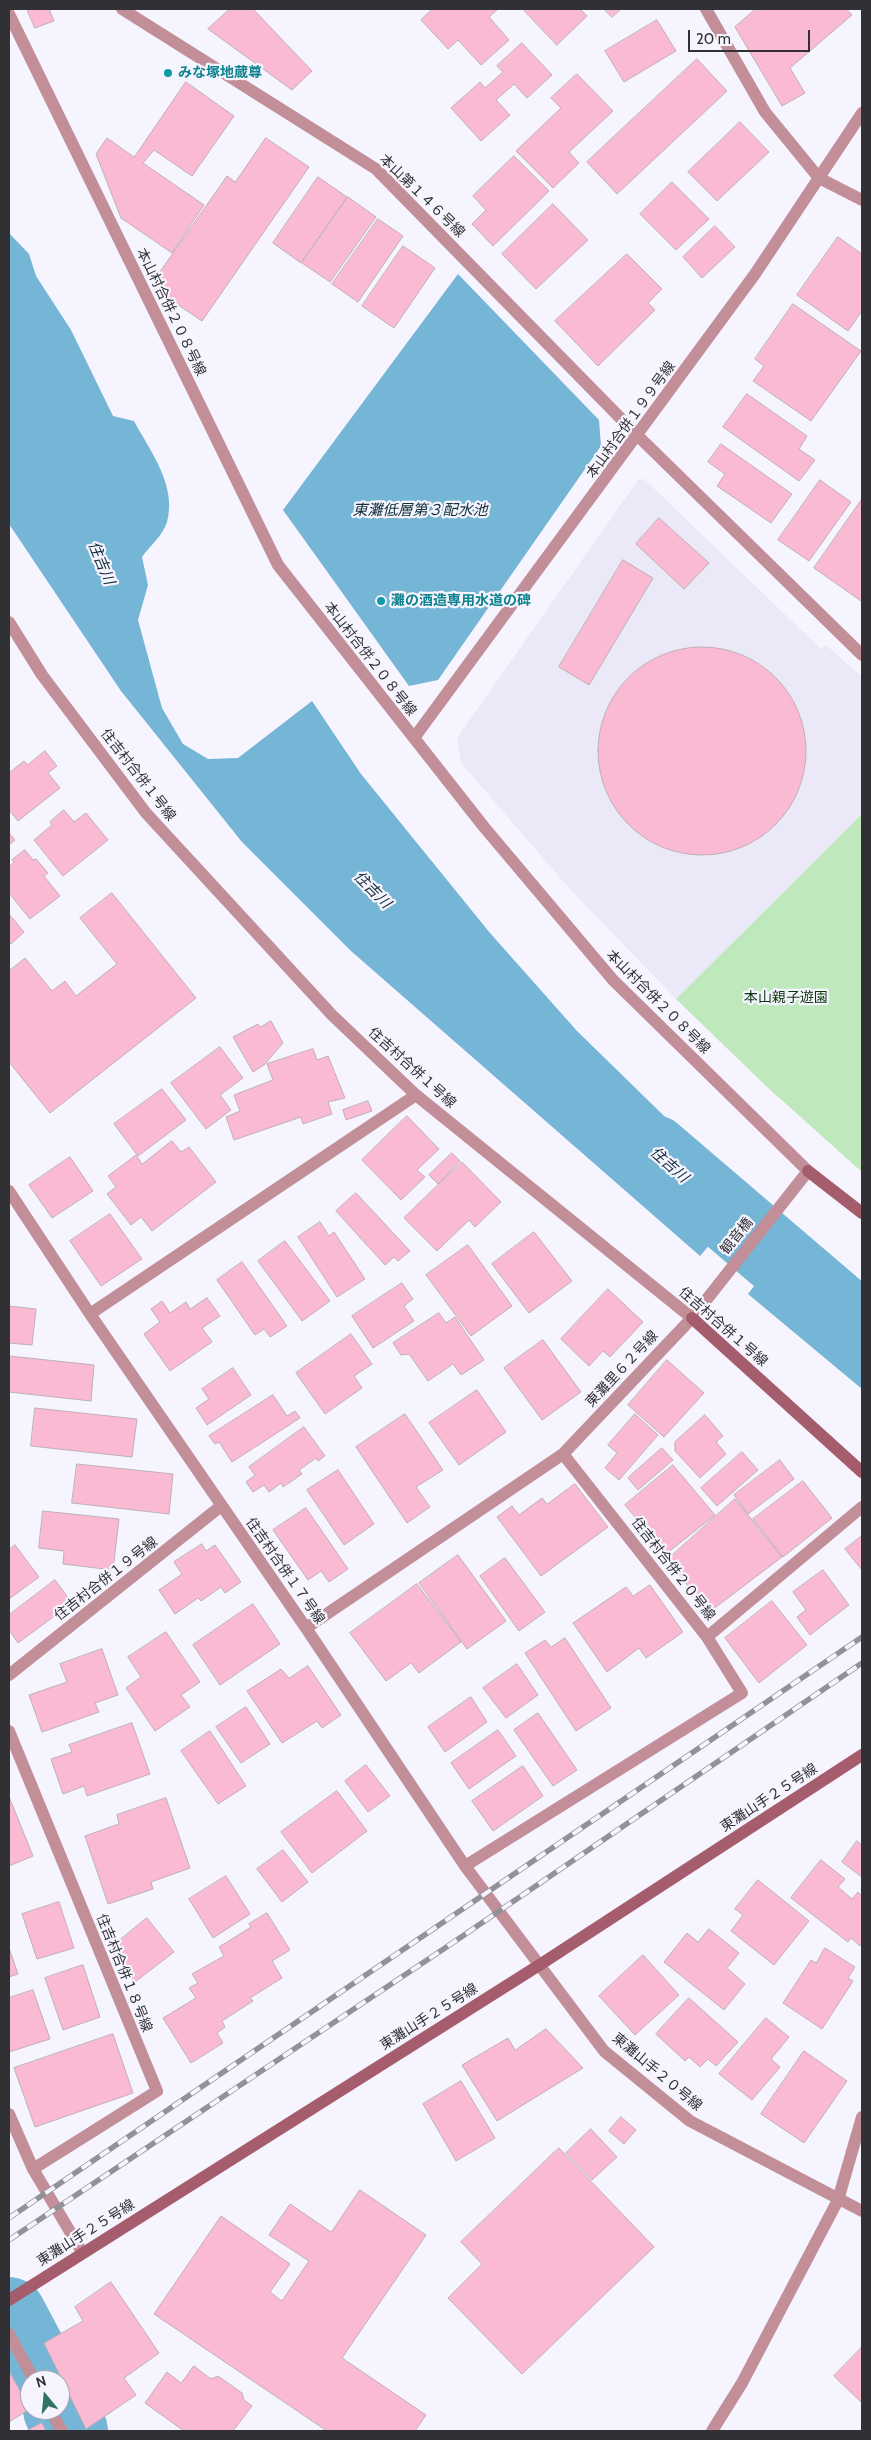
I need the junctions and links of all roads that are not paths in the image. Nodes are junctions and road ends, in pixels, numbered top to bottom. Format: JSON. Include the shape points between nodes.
{"nodes":[{"id":1,"x":122,"y":9,"type":"edge"},
{"id":2,"x":706,"y":9,"type":"edge"},
{"id":3,"x":9,"y":14,"type":"edge"},
{"id":4,"x":862,"y":112,"type":"edge"},
{"id":5,"x":819,"y":178,"type":"junction"},
{"id":6,"x":862,"y":200,"type":"edge"},
{"id":7,"x":638,"y":436,"type":"junction"},
{"id":8,"x":9,"y":622,"type":"edge"},
{"id":9,"x":862,"y":655,"type":"edge"},
{"id":10,"x":414,"y":738,"type":"junction"},
{"id":11,"x":416,"y":1095,"type":"junction"},
{"id":12,"x":808,"y":1171,"type":"junction"},
{"id":13,"x":9,"y":1191,"type":"edge"},
{"id":14,"x":862,"y":1213,"type":"edge"},
{"id":15,"x":702,"y":1304,"type":"joint"},
{"id":16,"x":90,"y":1314,"type":"junction"},
{"id":17,"x":692,"y":1318,"type":"junction"},
{"id":18,"x":562,"y":1454,"type":"junction"},
{"id":19,"x":862,"y":1472,"type":"edge"},
{"id":20,"x":221,"y":1506,"type":"junction"},
{"id":21,"x":862,"y":1508,"type":"edge"},
{"id":22,"x":306,"y":1628,"type":"junction"},
{"id":23,"x":707,"y":1637,"type":"junction"},
{"id":24,"x":9,"y":1675,"type":"edge"},
{"id":25,"x":9,"y":1731,"type":"edge"},
{"id":26,"x":862,"y":1755,"type":"edge"},
{"id":27,"x":465,"y":1866,"type":"junction"},
{"id":28,"x":541,"y":1964,"type":"junction"},
{"id":29,"x":9,"y":2114,"type":"edge"},
{"id":30,"x":862,"y":2117,"type":"edge"},
{"id":31,"x":34,"y":2169,"type":"junction"},
{"id":32,"x":838,"y":2200,"type":"junction"},
{"id":33,"x":862,"y":2211,"type":"edge"},
{"id":34,"x":82,"y":2252,"type":"junction"},
{"id":35,"x":9,"y":2300,"type":"edge"},
{"id":36,"x":9,"y":2334,"type":"edge"},
{"id":37,"x":29,"y":2370,"type":"edge"},
{"id":38,"x":56,"y":2420,"type":"edge"},
{"id":39,"x":62,"y":2431,"type":"edge"},
{"id":40,"x":712,"y":2431,"type":"edge"}],
"edges":[{"from":1,"to":7,"type":"street","name":"本山第１４６号線","via":[[376,170]]},
{"from":2,"to":5,"type":"street","via":[[765,112]]},
{"from":3,"to":10,"type":"street","name":"本山村合併２０８号線","via":[[278,565]]},
{"from":4,"to":5,"type":"street","name":"本山村合併１９９号線"},
{"from":5,"to":6,"type":"street"},
{"from":5,"to":7,"type":"street","name":"本山村合併１９９号線"},
{"from":7,"to":9,"type":"street","name":"本山第１４６号線"},
{"from":7,"to":10,"type":"street","name":"本山村合併１９９号線"},
{"from":8,"to":11,"type":"street","name":"住吉村合併１号線","via":[[42,675],[146,813],[332,1015]]},
{"from":10,"to":12,"type":"street","name":"本山村合併２０８号線","via":[[612,980]]},
{"from":11,"to":16,"type":"street"},
{"from":11,"to":17,"type":"street","name":"住吉村合併１号線"},
{"from":12,"to":14,"type":"street","name":"本山村合併２０８号線"},
{"from":12,"to":15,"type":"street","name":"観音橋"},
{"from":13,"to":16,"type":"street","name":"住吉村合併１７号線"},
{"from":15,"to":17,"type":"street","name":"東灘里６２号線"},
{"from":16,"to":20,"type":"street","name":"住吉村合併１７号線"},
{"from":17,"to":18,"type":"street","name":"東灘里６２号線"},
{"from":17,"to":19,"type":"street","name":"住吉村合併１号線"},
{"from":18,"to":22,"type":"street"},
{"from":18,"to":23,"type":"street","name":"住吉村合併２０号線"},
{"from":20,"to":22,"type":"street","name":"住吉村合併１７号線"},
{"from":20,"to":24,"type":"street","name":"住吉村合併１９号線"},
{"from":21,"to":23,"type":"street"},
{"from":22,"to":27,"type":"street","name":"住吉村合併１７号線"},
{"from":23,"to":27,"type":"street","name":"住吉村合併２０号線","via":[[742,1693]]},
{"from":25,"to":31,"type":"street","name":"住吉村合併１８号線","via":[[156,2091]]},
{"from":26,"to":28,"type":"street","name":"東灘山手２５号線"},
{"from":27,"to":28,"type":"street","name":"住吉村合併１７号線"},
{"from":28,"to":32,"type":"street","name":"東灘山手２０号線","via":[[604,2051],[690,2121]]},
{"from":28,"to":34,"type":"street","name":"東灘山手２５号線"},
{"from":29,"to":31,"type":"street"},
{"from":30,"to":32,"type":"street"},
{"from":31,"to":34,"type":"street"},
{"from":32,"to":33,"type":"street","name":"東灘山手２０号線"},
{"from":32,"to":40,"type":"street","via":[[742,2383]]},
{"from":34,"to":35,"type":"street","name":"東灘山手２５号線"},
{"from":36,"to":37,"type":"street"},
{"from":38,"to":39,"type":"street"}]}
